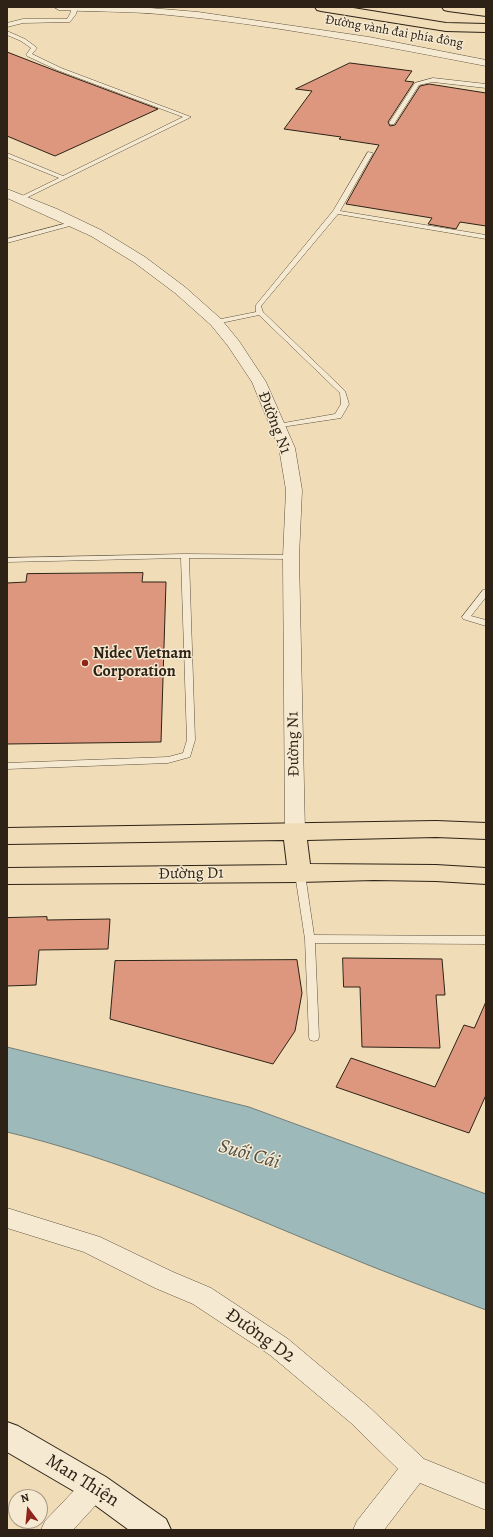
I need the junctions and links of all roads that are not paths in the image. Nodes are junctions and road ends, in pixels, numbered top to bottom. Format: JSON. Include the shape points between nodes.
{"nodes":[{"id":1,"x":58,"y":7,"type":"edge"},
{"id":2,"x":74,"y":7,"type":"edge"},
{"id":3,"x":321,"y":7,"type":"edge"},
{"id":4,"x":375,"y":7,"type":"edge"},
{"id":5,"x":391,"y":7,"type":"edge"},
{"id":6,"x":448,"y":7,"type":"edge"},
{"id":7,"x":474,"y":7,"type":"edge"},
{"id":8,"x":486,"y":8,"type":"edge"},
{"id":9,"x":486,"y":12,"type":"edge"},
{"id":10,"x":424,"y":14,"type":"junction"},
{"id":11,"x":7,"y":25,"type":"edge"},
{"id":12,"x":486,"y":27,"type":"edge"},
{"id":13,"x":7,"y":33,"type":"edge"},
{"id":14,"x":486,"y":63,"type":"edge"},
{"id":15,"x":486,"y":86,"type":"edge"},
{"id":16,"x":392,"y":124,"type":"dead end"},
{"id":17,"x":370,"y":153,"type":"dead end"},
{"id":18,"x":7,"y":155,"type":"edge"},
{"id":19,"x":64,"y":178,"type":"junction"},
{"id":20,"x":14,"y":196,"type":"edge"},
{"id":21,"x":336,"y":212,"type":"junction"},
{"id":22,"x":75,"y":223,"type":"junction"},
{"id":23,"x":486,"y":237,"type":"edge"},
{"id":24,"x":7,"y":241,"type":"edge"},
{"id":25,"x":260,"y":313,"type":"junction"},
{"id":26,"x":216,"y":322,"type":"junction"},
{"id":27,"x":278,"y":426,"type":"junction"},
{"id":28,"x":185,"y":556,"type":"junction"},
{"id":29,"x":291,"y":557,"type":"junction"},
{"id":30,"x":7,"y":560,"type":"edge"},
{"id":31,"x":486,"y":592,"type":"edge"},
{"id":32,"x":486,"y":623,"type":"edge"},
{"id":33,"x":7,"y":766,"type":"edge"},
{"id":34,"x":486,"y":819,"type":"edge"},
{"id":35,"x":7,"y":825,"type":"edge"},
{"id":36,"x":381,"y":831,"type":"junction"},
{"id":37,"x":486,"y":831,"type":"edge"},
{"id":38,"x":295,"y":833,"type":"junction"},
{"id":39,"x":223,"y":834,"type":"junction"},
{"id":40,"x":7,"y":836,"type":"edge"},
{"id":41,"x":374,"y":872,"type":"junction"},
{"id":42,"x":300,"y":874,"type":"junction"},
{"id":43,"x":7,"y":876,"type":"edge"},
{"id":44,"x":486,"y":876,"type":"edge"},
{"id":45,"x":486,"y":887,"type":"edge"},
{"id":46,"x":310,"y":939,"type":"junction"},
{"id":47,"x":486,"y":940,"type":"edge"},
{"id":48,"x":314,"y":1037,"type":"dead end"},
{"id":49,"x":7,"y":1218,"type":"edge"},
{"id":50,"x":7,"y":1436,"type":"edge"},
{"id":51,"x":415,"y":1468,"type":"junction"},
{"id":52,"x":95,"y":1487,"type":"junction"},
{"id":53,"x":486,"y":1497,"type":"edge"},
{"id":54,"x":55,"y":1530,"type":"edge"},
{"id":55,"x":155,"y":1530,"type":"edge"},
{"id":56,"x":367,"y":1530,"type":"edge"}],
"edges":[{"from":1,"to":2,"type":"street","name":"Đường vành đai phía đông"},
{"from":2,"to":11,"type":"lane","via":[[68,21],[23,21]]},
{"from":2,"to":14,"type":"street","name":"Đường vành đai phía đông","via":[[198,15],[369,40]]},
{"from":3,"to":12,"type":"main road","via":[[446,27]]},
{"from":4,"to":10,"type":"main road"},
{"from":5,"to":10,"type":"main road"},
{"from":6,"to":9,"type":"main road"},
{"from":7,"to":8,"type":"main road"},
{"from":10,"to":12,"type":"main road"},
{"from":13,"to":19,"type":"lane","via":[[34,48],[29,55],[59,69],[188,117]]},
{"from":15,"to":16,"type":"lane","via":[[423,81],[412,90]]},
{"from":17,"to":21,"type":"lane"},
{"from":18,"to":19,"type":"lane"},
{"from":19,"to":20,"type":"lane"},
{"from":20,"to":22,"type":"street","name":"Đường N1"},
{"from":21,"to":23,"type":"lane"},
{"from":21,"to":25,"type":"lane","via":[[258,306]]},
{"from":22,"to":24,"type":"lane"},
{"from":22,"to":26,"type":"street","name":"Đường N1","via":[[140,260],[180,290]]},
{"from":25,"to":26,"type":"lane"},
{"from":25,"to":27,"type":"lane","via":[[343,392],[345,404],[338,416]]},
{"from":26,"to":27,"type":"street","name":"Đường N1","via":[[259,382]]},
{"from":27,"to":29,"type":"street","name":"Đường N1","via":[[286,448],[294,490]]},
{"from":28,"to":29,"type":"lane"},
{"from":28,"to":30,"type":"lane"},
{"from":28,"to":33,"type":"lane","via":[[191,740],[187,755],[168,760]]},
{"from":29,"to":38,"type":"street","name":"Đường N1"},
{"from":31,"to":32,"type":"lane","via":[[466,618]]},
{"from":34,"to":36,"type":"main road","via":[[408,819]]},
{"from":35,"to":39,"type":"main road","via":[[203,824]]},
{"from":36,"to":37,"type":"main road"},
{"from":36,"to":38,"type":"main road"},
{"from":38,"to":39,"type":"main road"},
{"from":38,"to":42,"type":"main road"},
{"from":39,"to":40,"type":"main road"},
{"from":41,"to":42,"type":"main road","name":"Đường D1"},
{"from":41,"to":44,"type":"main road","name":"Đường D1"},
{"from":41,"to":45,"type":"main road","name":"Đường D1","via":[[418,884]]},
{"from":42,"to":43,"type":"main road","name":"Đường D1"},
{"from":42,"to":46,"type":"lane"},
{"from":46,"to":47,"type":"lane"},
{"from":46,"to":48,"type":"lane"},
{"from":49,"to":51,"type":"street","name":"Đường D2","via":[[91,1244],[202,1296],[279,1347],[360,1415]]},
{"from":50,"to":52,"type":"street","name":"Man Thiện"},
{"from":51,"to":53,"type":"street","name":"Đường D2"},
{"from":51,"to":56,"type":"street"},
{"from":52,"to":54,"type":"street"},
{"from":52,"to":55,"type":"street","name":"Man Thiện"}]}
